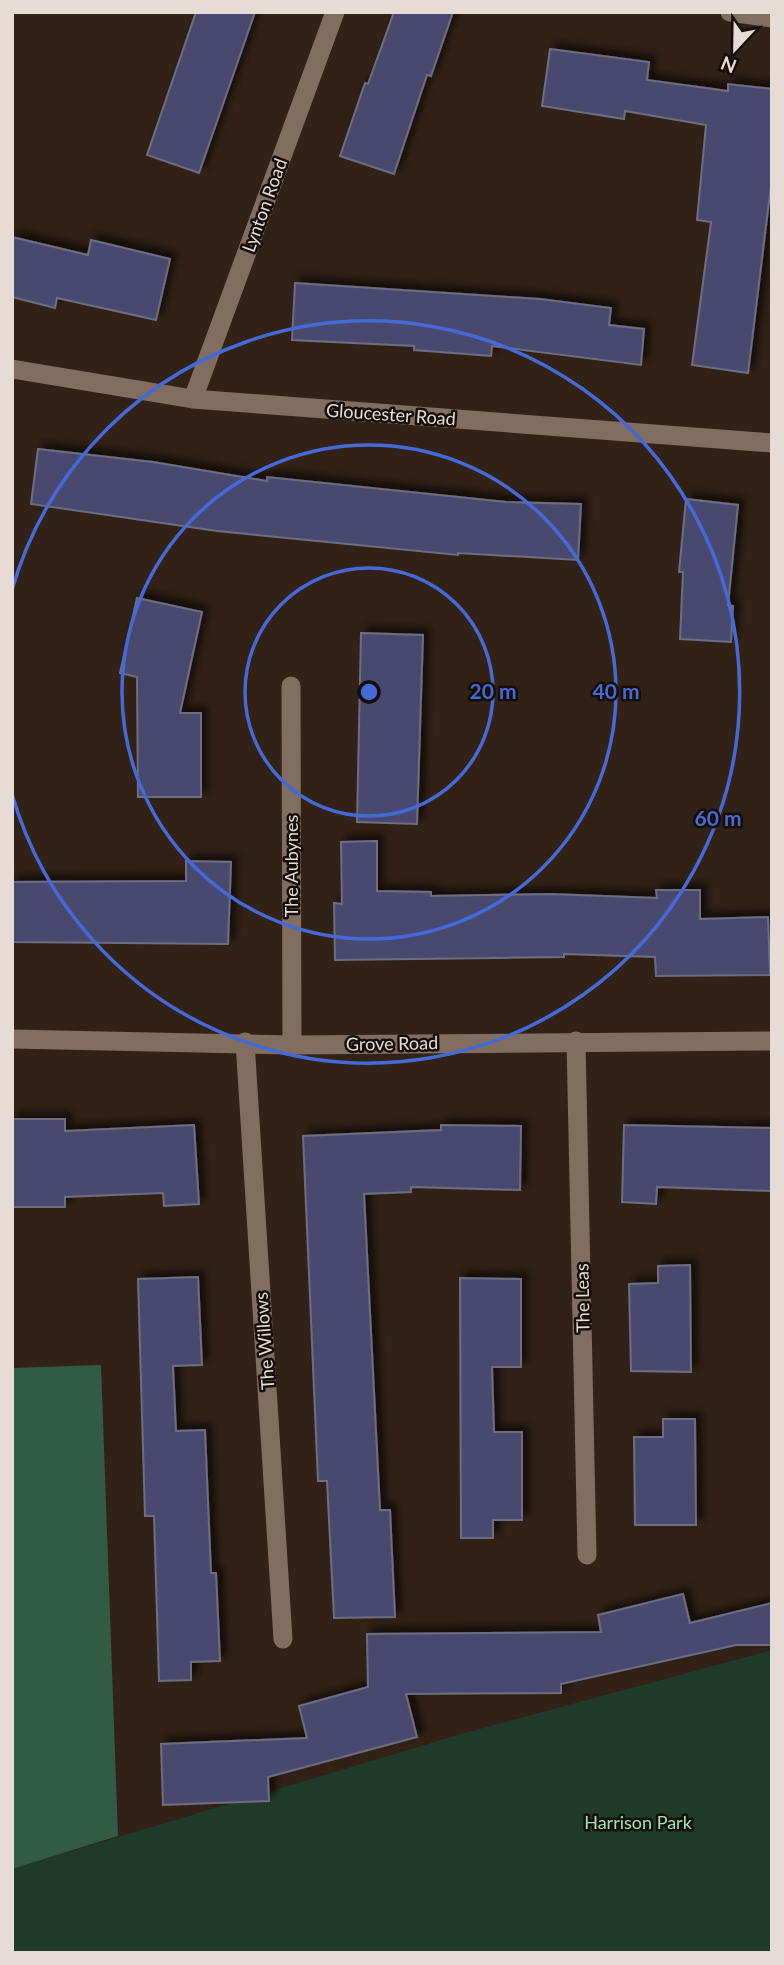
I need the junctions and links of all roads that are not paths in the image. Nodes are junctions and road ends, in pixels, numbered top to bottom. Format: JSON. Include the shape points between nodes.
{"nodes":[{"id":1,"x":335,"y":12,"type":"edge"},
{"id":2,"x":730,"y":12,"type":"edge"},
{"id":3,"x":772,"y":19,"type":"edge"},
{"id":4,"x":12,"y":369,"type":"edge"},
{"id":5,"x":193,"y":398,"type":"junction"},
{"id":6,"x":772,"y":443,"type":"edge"},
{"id":7,"x":291,"y":687,"type":"dead end"},
{"id":8,"x":12,"y":1039,"type":"edge"},
{"id":9,"x":576,"y":1041,"type":"junction"},
{"id":10,"x":772,"y":1041,"type":"edge"},
{"id":11,"x":245,"y":1042,"type":"junction"},
{"id":12,"x":292,"y":1045,"type":"junction"},
{"id":13,"x":587,"y":1555,"type":"dead end"},
{"id":14,"x":283,"y":1639,"type":"dead end"}],
"edges":[{"from":1,"to":5,"type":"street","name":"Lynton Road"},
{"from":2,"to":3,"type":"street"},
{"from":4,"to":5,"type":"street","name":"Gloucester Road"},
{"from":5,"to":6,"type":"street","name":"Gloucester Road"},
{"from":7,"to":12,"type":"street","name":"The Aubynes"},
{"from":8,"to":11,"type":"street","name":"Grove Road"},
{"from":9,"to":10,"type":"street","name":"Grove Road"},
{"from":9,"to":12,"type":"street","name":"Grove Road"},
{"from":9,"to":13,"type":"street","name":"The Leas"},
{"from":11,"to":12,"type":"street","name":"Grove Road"},
{"from":11,"to":14,"type":"street","name":"The Willows"}]}
